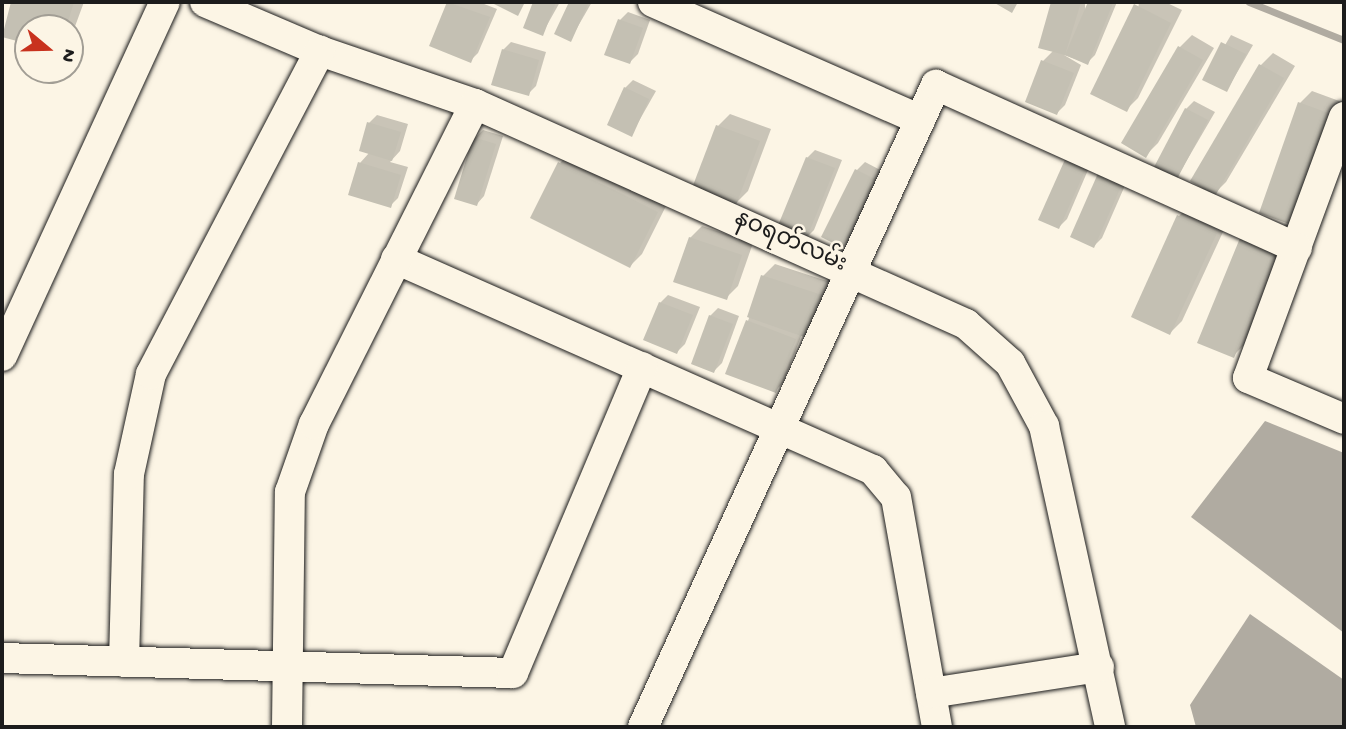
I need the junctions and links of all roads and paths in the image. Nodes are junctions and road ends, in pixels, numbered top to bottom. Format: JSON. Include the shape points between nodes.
{"nodes":[{"id":1,"x":165,"y":2,"type":"edge"},
{"id":2,"x":205,"y":2,"type":"edge"},
{"id":3,"x":653,"y":2,"type":"edge"},
{"id":4,"x":700,"y":11,"type":"edge"},
{"id":5,"x":320,"y":51,"type":"junction"},
{"id":6,"x":475,"y":104,"type":"junction"},
{"id":7,"x":1344,"y":117,"type":"edge"},
{"id":8,"x":920,"y":120,"type":"junction"},
{"id":9,"x":1297,"y":248,"type":"junction"},
{"id":10,"x":396,"y":259,"type":"junction"},
{"id":11,"x":852,"y":271,"type":"junction"},
{"id":12,"x":2,"y":356,"type":"edge"},
{"id":13,"x":642,"y":367,"type":"junction"},
{"id":14,"x":1344,"y":419,"type":"edge"},
{"id":15,"x":780,"y":428,"type":"junction"},
{"id":16,"x":2,"y":659,"type":"edge"},
{"id":17,"x":124,"y":662,"type":"junction"},
{"id":18,"x":286,"y":667,"type":"junction"},
{"id":19,"x":1099,"y":667,"type":"junction"},
{"id":20,"x":931,"y":693,"type":"junction"},
{"id":21,"x":287,"y":727,"type":"edge"},
{"id":22,"x":643,"y":727,"type":"edge"},
{"id":23,"x":937,"y":727,"type":"edge"},
{"id":24,"x":1110,"y":727,"type":"edge"}],
"edges":[{"from":1,"to":12,"type":"street"},
{"from":2,"to":5,"type":"street","name":"နဝရတ်လမ်း"},
{"from":3,"to":4,"type":"street"},
{"from":4,"to":8,"type":"street"},
{"from":5,"to":6,"type":"street","name":"နဝရတ်လမ်း"},
{"from":5,"to":17,"type":"street","via":[[151,373],[129,474]]},
{"from":6,"to":10,"type":"street"},
{"from":6,"to":11,"type":"street","name":"နဝရတ်လမ်း"},
{"from":7,"to":9,"type":"street"},
{"from":8,"to":9,"type":"street","via":[[936,85]]},
{"from":8,"to":11,"type":"street"},
{"from":9,"to":14,"type":"street","via":[[1248,378]]},
{"from":10,"to":13,"type":"street"},
{"from":10,"to":18,"type":"street","via":[[314,424],[290,492]]},
{"from":11,"to":15,"type":"street"},
{"from":11,"to":19,"type":"street","name":"နဝရတ်လမ်း","via":[[966,324],[1010,363],[1044,426]]},
{"from":13,"to":15,"type":"street"},
{"from":13,"to":18,"type":"street","via":[[513,673]]},
{"from":15,"to":20,"type":"street","via":[[873,470],[896,497]]},
{"from":15,"to":22,"type":"street"},
{"from":16,"to":17,"type":"street"},
{"from":17,"to":18,"type":"street"},
{"from":18,"to":21,"type":"street"},
{"from":19,"to":20,"type":"street"},
{"from":19,"to":24,"type":"street","name":"နဝရတ်လမ်း"},
{"from":20,"to":23,"type":"street"}]}
